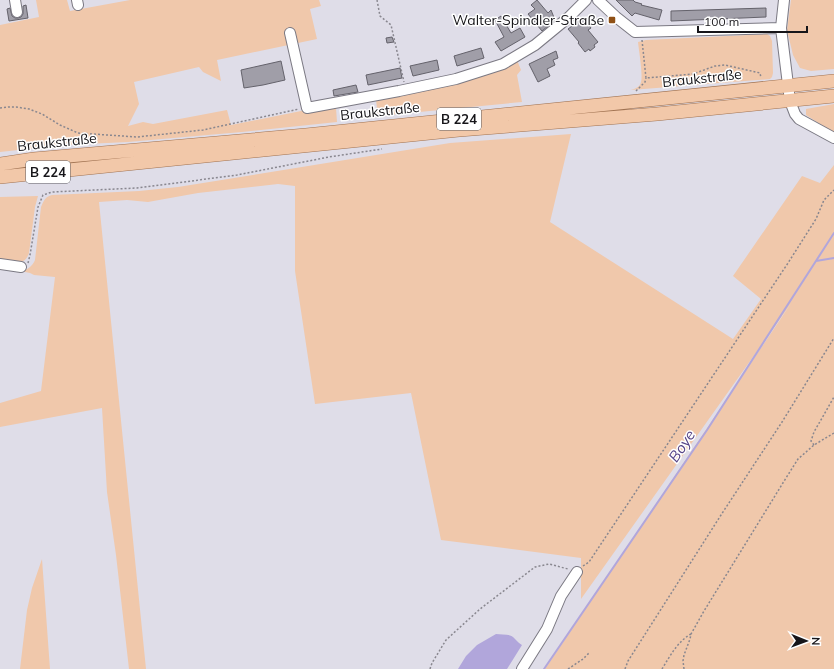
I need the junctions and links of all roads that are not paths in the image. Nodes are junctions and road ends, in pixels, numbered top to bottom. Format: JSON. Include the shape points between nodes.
{"nodes":[{"id":1,"x":15,"y":0,"type":"edge"},
{"id":2,"x":586,"y":0,"type":"edge"},
{"id":3,"x":598,"y":0,"type":"edge"},
{"id":4,"x":784,"y":0,"type":"edge"},
{"id":5,"x":17,"y":12,"type":"dead end"},
{"id":6,"x":781,"y":28,"type":"junction"},
{"id":7,"x":290,"y":33,"type":"dead end"},
{"id":8,"x":834,"y":81,"type":"edge"},
{"id":9,"x":788,"y":85,"type":"junction"},
{"id":10,"x":834,"y":96,"type":"edge"},
{"id":11,"x":790,"y":101,"type":"junction"},
{"id":12,"x":834,"y":138,"type":"edge"},
{"id":13,"x":0,"y":164,"type":"edge"},
{"id":14,"x":0,"y":177,"type":"edge"},
{"id":15,"x":0,"y":264,"type":"edge"},
{"id":16,"x":21,"y":267,"type":"road end"},
{"id":17,"x":577,"y":572,"type":"road end"},
{"id":18,"x":522,"y":669,"type":"edge"}],
"edges":[{"from":1,"to":5,"type":"street"},
{"from":2,"to":7,"type":"street","via":[[535,45],[503,64],[456,79],[306,108]]},
{"from":3,"to":6,"type":"street","via":[[636,32]]},
{"from":4,"to":6,"type":"street"},
{"from":6,"to":9,"type":"street"},
{"from":8,"to":9,"type":"main road","name":"Braukstraße","number":"B 224"},
{"from":9,"to":11,"type":"street"},
{"from":9,"to":13,"type":"main road","name":"Braukstraße","number":"B 224"},
{"from":10,"to":11,"type":"main road","name":"Braukstraße","number":"B 224"},
{"from":11,"to":12,"type":"street","via":[[799,119]]},
{"from":11,"to":14,"type":"main road","name":"Braukstraße","number":"B 224","via":[[459,130]]},
{"from":15,"to":16,"type":"street"},
{"from":17,"to":18,"type":"street","via":[[561,596],[547,628]]}]}
